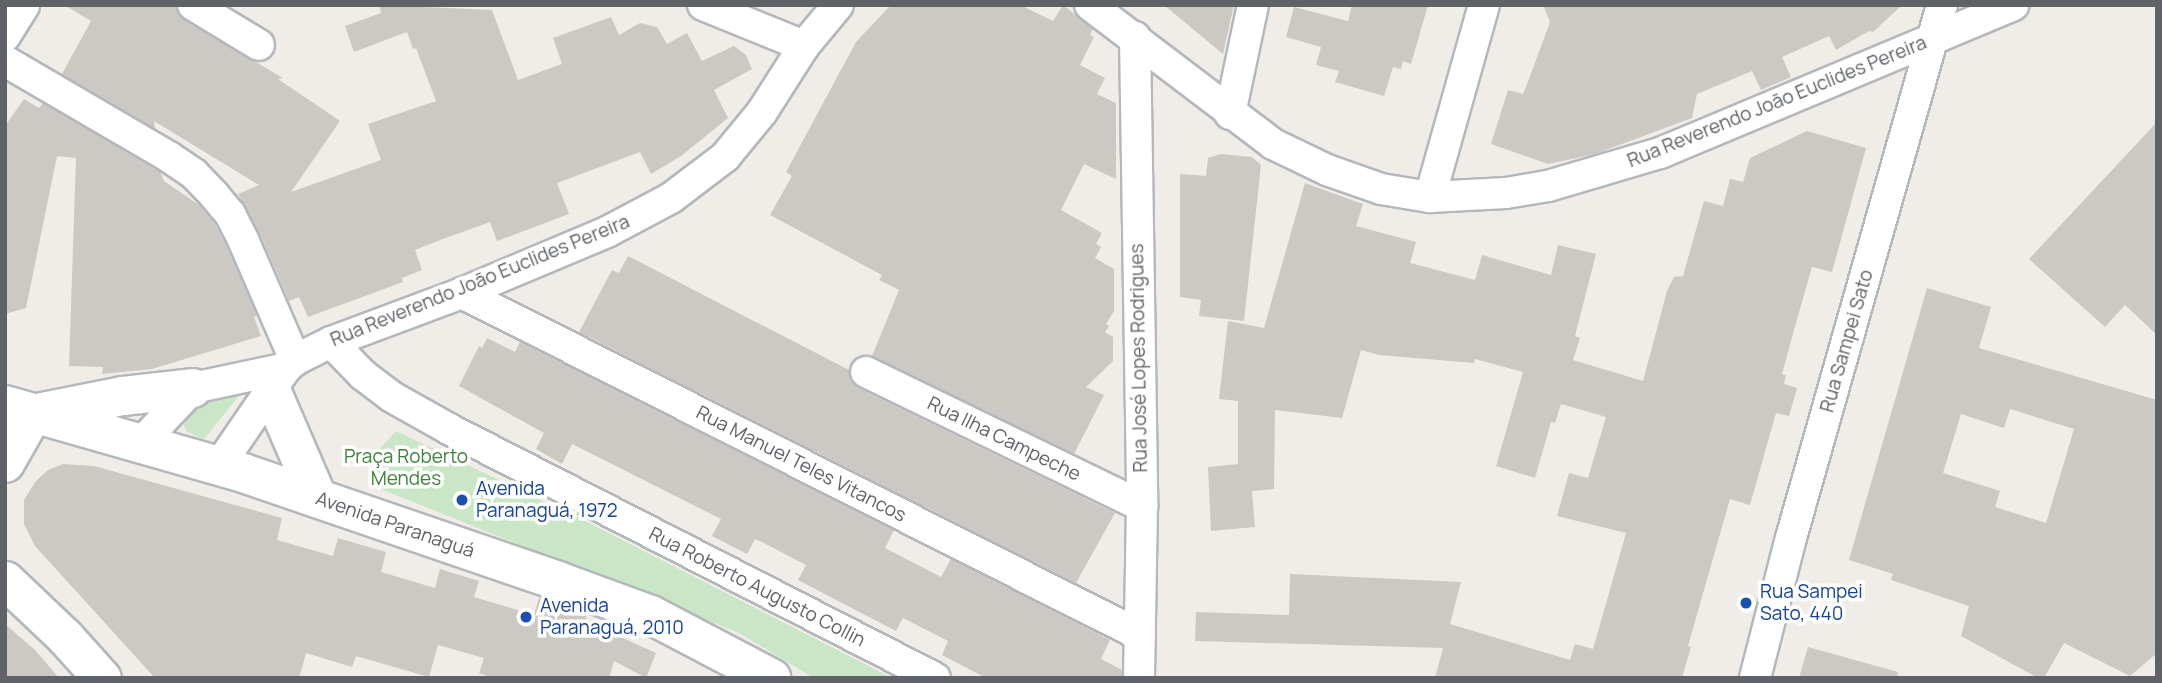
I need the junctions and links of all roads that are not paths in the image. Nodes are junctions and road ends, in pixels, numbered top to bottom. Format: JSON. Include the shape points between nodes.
{"nodes":[{"id":1,"x":24,"y":5,"type":"edge"},
{"id":2,"x":193,"y":5,"type":"edge"},
{"id":3,"x":703,"y":5,"type":"edge"},
{"id":4,"x":838,"y":5,"type":"edge"},
{"id":5,"x":1090,"y":5,"type":"edge"},
{"id":6,"x":1253,"y":5,"type":"edge"},
{"id":7,"x":1484,"y":5,"type":"edge"},
{"id":8,"x":1942,"y":5,"type":"edge"},
{"id":9,"x":2013,"y":5,"type":"edge"},
{"id":10,"x":5,"y":36,"type":"edge"},
{"id":11,"x":1135,"y":37,"type":"junction"},
{"id":12,"x":1933,"y":39,"type":"junction"},
{"id":13,"x":259,"y":45,"type":"dead end"},
{"id":14,"x":804,"y":46,"type":"junction"},
{"id":15,"x":5,"y":61,"type":"edge"},
{"id":16,"x":1230,"y":114,"type":"junction"},
{"id":17,"x":1430,"y":197,"type":"junction"},
{"id":18,"x":463,"y":293,"type":"junction"},
{"id":19,"x":331,"y":342,"type":"junction"},
{"id":20,"x":866,"y":372,"type":"dead end"},
{"id":21,"x":284,"y":373,"type":"junction"},
{"id":22,"x":193,"y":388,"type":"junction"},
{"id":23,"x":19,"y":409,"type":"edge"},
{"id":24,"x":139,"y":445,"type":"junction"},
{"id":25,"x":5,"y":463,"type":"edge"},
{"id":26,"x":218,"y":467,"type":"junction"},
{"id":27,"x":317,"y":497,"type":"junction"},
{"id":28,"x":1142,"y":506,"type":"junction"},
{"id":29,"x":5,"y":580,"type":"edge"},
{"id":30,"x":1140,"y":635,"type":"junction"},
{"id":31,"x":102,"y":678,"type":"edge"},
{"id":32,"x":771,"y":678,"type":"edge"},
{"id":33,"x":934,"y":678,"type":"edge"},
{"id":34,"x":1139,"y":678,"type":"edge"},
{"id":35,"x":1755,"y":678,"type":"edge"}],
"edges":[{"from":1,"to":10,"type":"street"},
{"from":2,"to":13,"type":"street"},
{"from":3,"to":14,"type":"street"},
{"from":4,"to":14,"type":"street","name":"Rua Reverendo João Euclides Pereira"},
{"from":5,"to":11,"type":"street","name":"Rua Reverendo João Euclides Pereira"},
{"from":6,"to":16,"type":"street"},
{"from":7,"to":17,"type":"street"},
{"from":8,"to":12,"type":"street","name":"Rua Sampei Sato"},
{"from":9,"to":12,"type":"street","name":"Rua Reverendo João Euclides Pereira"},
{"from":11,"to":16,"type":"street","name":"Rua Reverendo João Euclides Pereira"},
{"from":11,"to":28,"type":"street","name":"Rua José Lopes Rodrigues"},
{"from":12,"to":17,"type":"street","name":"Rua Reverendo João Euclides Pereira","via":[[1660,153],[1584,177],[1506,193]]},
{"from":12,"to":35,"type":"street","name":"Rua Sampei Sato"},
{"from":14,"to":18,"type":"street","name":"Rua Reverendo João Euclides Pereira","via":[[762,112],[725,157],[671,198],[607,232]]},
{"from":15,"to":21,"type":"street","via":[[194,174],[214,195],[234,223]]},
{"from":16,"to":17,"type":"street","name":"Rua Reverendo João Euclides Pereira","via":[[1273,144],[1327,170],[1381,189]]},
{"from":18,"to":19,"type":"street","name":"Rua Reverendo João Euclides Pereira"},
{"from":18,"to":30,"type":"street","name":"Rua Manuel Teles Vitancos"},
{"from":19,"to":21,"type":"street","name":"Rua Reverendo João Euclides Pereira"},
{"from":19,"to":33,"type":"street","name":"Rua Roberto Augusto Collin","via":[[392,397],[449,429]]},
{"from":20,"to":28,"type":"street","name":"Rua Ilha Campeche"},
{"from":21,"to":22,"type":"street","name":"Rua Reverendo João Euclides Pereira"},
{"from":21,"to":26,"type":"street","name":"Rua Reverendo João Euclides Pereira"},
{"from":21,"to":27,"type":"main road"},
{"from":22,"to":23,"type":"main road"},
{"from":22,"to":24,"type":"street"},
{"from":23,"to":24,"type":"main road","name":"Avenida Paranaguá"},
{"from":23,"to":25,"type":"main road"},
{"from":24,"to":26,"type":"main road","name":"Avenida Paranaguá"},
{"from":26,"to":27,"type":"main road","name":"Avenida Paranaguá"},
{"from":27,"to":32,"type":"main road","name":"Avenida Paranaguá","via":[[651,615]]},
{"from":28,"to":30,"type":"street","name":"Rua José Lopes Rodrigues"},
{"from":29,"to":31,"type":"street"},
{"from":30,"to":34,"type":"street","name":"Rua José Lopes Rodrigues"}]}
